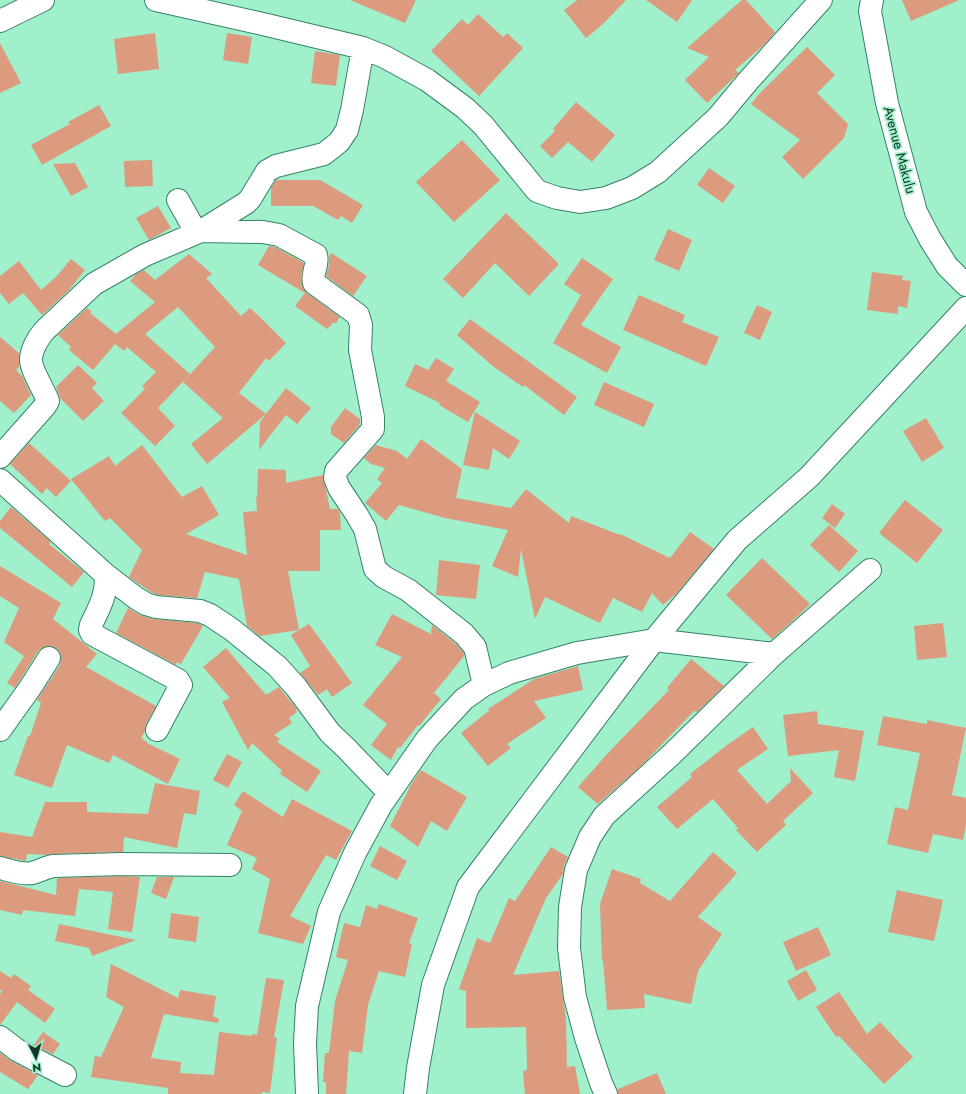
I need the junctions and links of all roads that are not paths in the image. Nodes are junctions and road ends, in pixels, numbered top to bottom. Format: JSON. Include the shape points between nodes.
{"nodes":[{"id":1,"x":43,"y":0,"type":"edge"},
{"id":2,"x":156,"y":0,"type":"edge"},
{"id":3,"x":821,"y":0,"type":"edge"},
{"id":4,"x":872,"y":0,"type":"edge"},
{"id":5,"x":0,"y":21,"type":"edge"},
{"id":6,"x":363,"y":48,"type":"junction"},
{"id":7,"x":178,"y":200,"type":"dead end"},
{"id":8,"x":201,"y":231,"type":"junction"},
{"id":9,"x":966,"y":285,"type":"edge"},
{"id":10,"x":966,"y":308,"type":"edge"},
{"id":11,"x":0,"y":457,"type":"edge"},
{"id":12,"x":0,"y":480,"type":"edge"},
{"id":13,"x":870,"y":570,"type":"dead end"},
{"id":14,"x":106,"y":575,"type":"junction"},
{"id":15,"x":654,"y":640,"type":"junction"},
{"id":16,"x":774,"y":654,"type":"junction"},
{"id":17,"x":49,"y":658,"type":"dead end"},
{"id":18,"x":484,"y":685,"type":"junction"},
{"id":19,"x":0,"y":730,"type":"edge"},
{"id":20,"x":157,"y":730,"type":"dead end"},
{"id":21,"x":389,"y":793,"type":"junction"},
{"id":22,"x":230,"y":865,"type":"dead end"},
{"id":23,"x":0,"y":868,"type":"edge"},
{"id":24,"x":0,"y":1037,"type":"edge"},
{"id":25,"x":65,"y":1075,"type":"dead end"},
{"id":26,"x":307,"y":1094,"type":"edge"},
{"id":27,"x":415,"y":1094,"type":"edge"},
{"id":28,"x":606,"y":1094,"type":"edge"}],
"edges":[{"from":1,"to":5,"type":"street"},
{"from":2,"to":6,"type":"street"},
{"from":3,"to":6,"type":"street","via":[[718,116],[658,172],[632,188],[606,198],[580,202],[537,191],[483,125],[464,108],[427,80]]},
{"from":4,"to":9,"type":"street","name":"Avenue Makulu","via":[[870,11],[887,102],[916,212],[947,266]]},
{"from":6,"to":8,"type":"street","via":[[347,130],[339,142],[324,154],[276,166],[268,172],[246,203]]},
{"from":7,"to":8,"type":"street","via":[[192,225]]},
{"from":8,"to":11,"type":"street","via":[[145,255],[94,284],[44,331],[37,340],[31,359],[48,401]]},
{"from":8,"to":18,"type":"street","via":[[263,232],[279,235],[316,255],[318,261],[312,277],[314,283],[358,315],[361,325],[360,350],[374,417],[373,429],[336,471],[338,488],[365,529],[375,569],[408,590],[464,634],[474,647]]},
{"from":10,"to":15,"type":"street","via":[[809,477],[737,540]]},
{"from":12,"to":14,"type":"street"},
{"from":13,"to":16,"type":"street"},
{"from":14,"to":20,"type":"street","via":[[104,594],[90,630],[92,634],[178,680],[181,685]]},
{"from":14,"to":21,"type":"street","via":[[146,604],[200,611],[231,629],[277,666],[330,733]]},
{"from":15,"to":16,"type":"street"},
{"from":15,"to":18,"type":"street","via":[[577,653],[509,673]]},
{"from":15,"to":27,"type":"street","via":[[468,887],[433,985]]},
{"from":16,"to":28,"type":"street","via":[[604,816],[590,837],[576,870],[570,907],[569,948],[575,997],[586,1038]]},
{"from":17,"to":19,"type":"street"},
{"from":18,"to":21,"type":"street","via":[[464,699],[427,739]]},
{"from":21,"to":26,"type":"street","via":[[355,853],[329,912],[307,1006]]},
{"from":22,"to":23,"type":"street","via":[[54,866],[31,873]]},
{"from":24,"to":25,"type":"street","via":[[17,1050]]}]}
